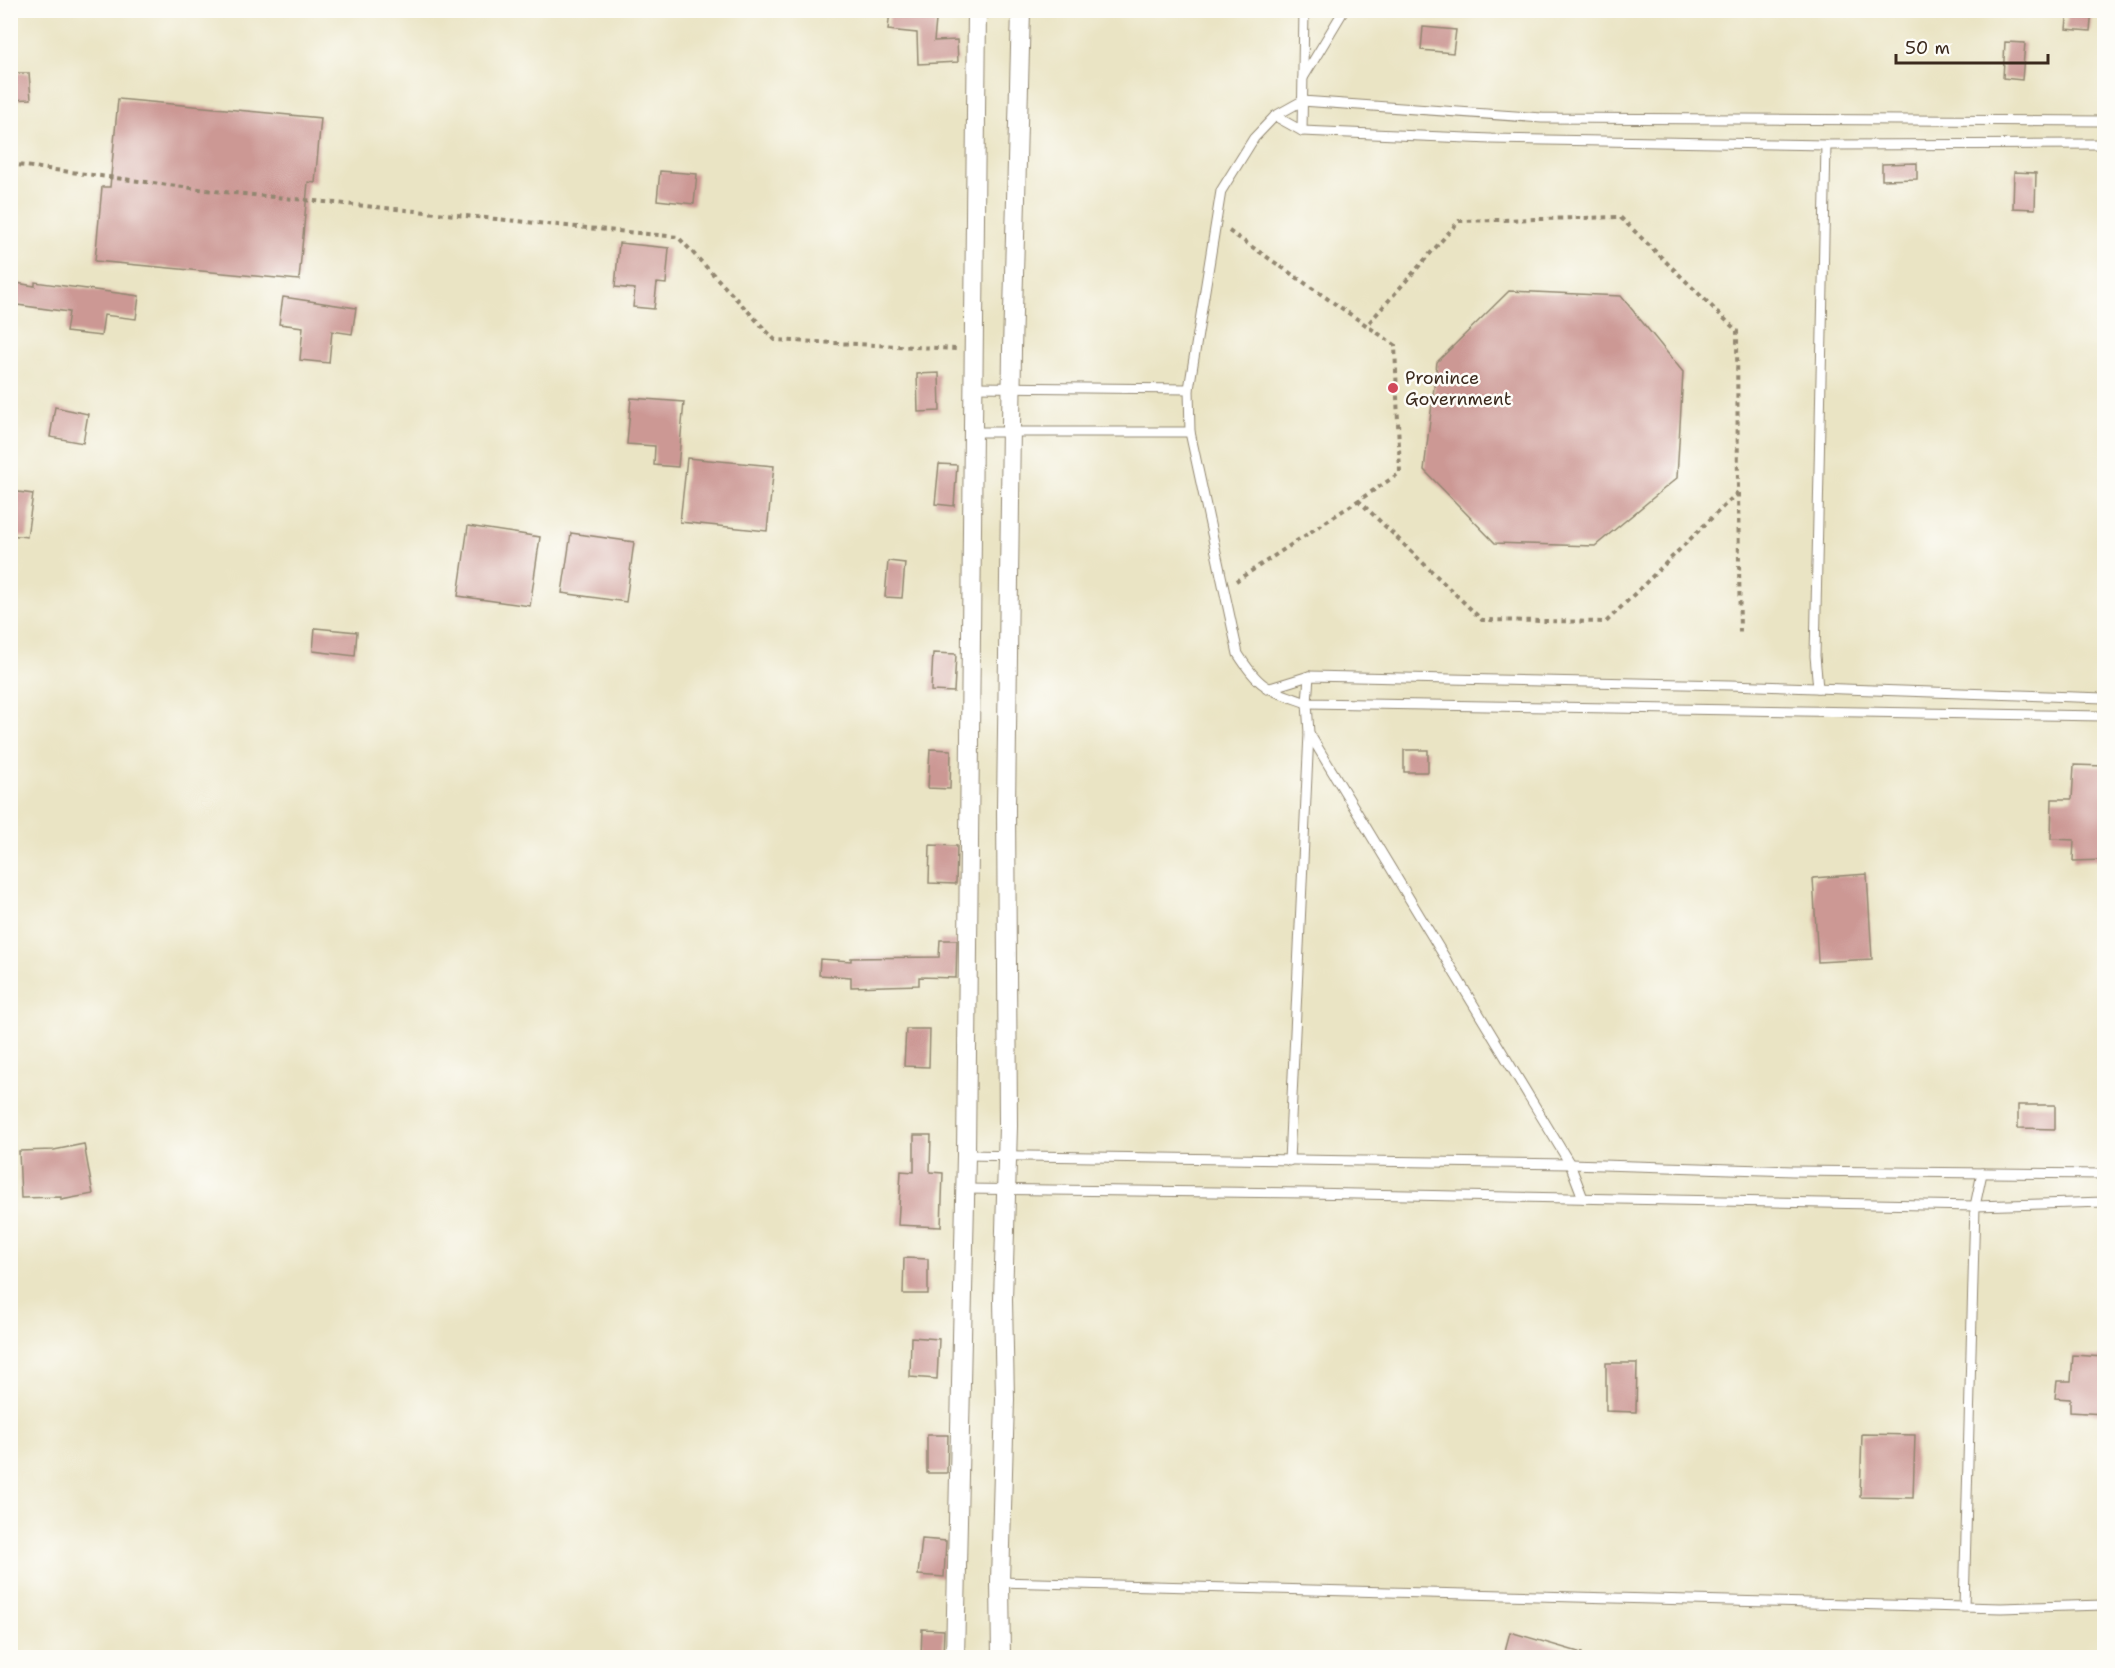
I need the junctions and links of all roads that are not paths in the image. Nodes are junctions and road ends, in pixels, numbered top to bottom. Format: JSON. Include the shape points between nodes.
{"nodes":[{"id":1,"x":977,"y":10,"type":"edge"},
{"id":2,"x":1021,"y":10,"type":"edge"},
{"id":3,"x":1304,"y":10,"type":"edge"},
{"id":4,"x":1344,"y":10,"type":"edge"},
{"id":5,"x":1302,"y":78,"type":"junction"},
{"id":6,"x":1302,"y":100,"type":"junction"},
{"id":7,"x":1275,"y":116,"type":"junction"},
{"id":8,"x":2104,"y":121,"type":"edge"},
{"id":9,"x":1302,"y":131,"type":"junction"},
{"id":10,"x":2104,"y":144,"type":"edge"},
{"id":11,"x":1826,"y":145,"type":"junction"},
{"id":12,"x":973,"y":387,"type":"junction"},
{"id":13,"x":1012,"y":387,"type":"junction"},
{"id":14,"x":1190,"y":389,"type":"junction"},
{"id":15,"x":973,"y":432,"type":"junction"},
{"id":16,"x":1011,"y":432,"type":"junction"},
{"id":17,"x":1190,"y":432,"type":"junction"},
{"id":18,"x":1309,"y":676,"type":"junction"},
{"id":19,"x":1818,"y":688,"type":"junction"},
{"id":20,"x":1267,"y":689,"type":"junction"},
{"id":21,"x":2104,"y":698,"type":"edge"},
{"id":22,"x":1307,"y":703,"type":"junction"},
{"id":23,"x":2104,"y":716,"type":"edge"},
{"id":24,"x":1309,"y":733,"type":"junction"},
{"id":25,"x":966,"y":1155,"type":"junction"},
{"id":26,"x":1007,"y":1156,"type":"junction"},
{"id":27,"x":1288,"y":1161,"type":"junction"},
{"id":28,"x":1570,"y":1164,"type":"junction"},
{"id":29,"x":1982,"y":1173,"type":"junction"},
{"id":30,"x":2104,"y":1174,"type":"edge"},
{"id":31,"x":965,"y":1189,"type":"junction"},
{"id":32,"x":1006,"y":1190,"type":"junction"},
{"id":33,"x":1583,"y":1198,"type":"junction"},
{"id":34,"x":2104,"y":1202,"type":"edge"},
{"id":35,"x":1975,"y":1206,"type":"junction"},
{"id":36,"x":1000,"y":1582,"type":"junction"},
{"id":37,"x":2104,"y":1605,"type":"edge"},
{"id":38,"x":1964,"y":1607,"type":"junction"},
{"id":39,"x":955,"y":1658,"type":"edge"},
{"id":40,"x":1001,"y":1658,"type":"edge"}],
"edges":[{"from":1,"to":12,"type":"street"},
{"from":2,"to":13,"type":"street"},
{"from":3,"to":5,"type":"lane"},
{"from":4,"to":5,"type":"lane"},
{"from":5,"to":6,"type":"lane"},
{"from":6,"to":7,"type":"lane"},
{"from":6,"to":8,"type":"lane","via":[[1542,118]]},
{"from":6,"to":9,"type":"lane"},
{"from":7,"to":9,"type":"lane"},
{"from":7,"to":14,"type":"lane","via":[[1254,138],[1221,191]]},
{"from":9,"to":11,"type":"lane"},
{"from":10,"to":11,"type":"lane"},
{"from":11,"to":19,"type":"lane","via":[[1815,644]]},
{"from":12,"to":13,"type":"lane"},
{"from":12,"to":15,"type":"street"},
{"from":13,"to":14,"type":"lane"},
{"from":13,"to":16,"type":"street"},
{"from":14,"to":17,"type":"lane"},
{"from":15,"to":16,"type":"lane"},
{"from":15,"to":25,"type":"street"},
{"from":16,"to":17,"type":"lane"},
{"from":16,"to":26,"type":"street"},
{"from":17,"to":20,"type":"lane","via":[[1238,654],[1252,676]]},
{"from":18,"to":19,"type":"lane"},
{"from":18,"to":20,"type":"lane"},
{"from":18,"to":22,"type":"lane"},
{"from":19,"to":21,"type":"lane"},
{"from":20,"to":22,"type":"lane"},
{"from":22,"to":23,"type":"lane"},
{"from":22,"to":24,"type":"lane"},
{"from":24,"to":27,"type":"lane"},
{"from":24,"to":28,"type":"lane"},
{"from":25,"to":26,"type":"lane"},
{"from":25,"to":31,"type":"street"},
{"from":26,"to":27,"type":"lane"},
{"from":26,"to":32,"type":"street"},
{"from":27,"to":28,"type":"lane"},
{"from":28,"to":29,"type":"lane","via":[[1793,1172]]},
{"from":28,"to":33,"type":"lane"},
{"from":29,"to":30,"type":"lane"},
{"from":29,"to":35,"type":"lane"},
{"from":31,"to":32,"type":"lane"},
{"from":31,"to":39,"type":"street"},
{"from":32,"to":33,"type":"lane"},
{"from":32,"to":36,"type":"street"},
{"from":33,"to":35,"type":"lane"},
{"from":34,"to":35,"type":"lane"},
{"from":35,"to":38,"type":"lane"},
{"from":36,"to":38,"type":"lane"},
{"from":36,"to":40,"type":"street"},
{"from":37,"to":38,"type":"lane"}]}
